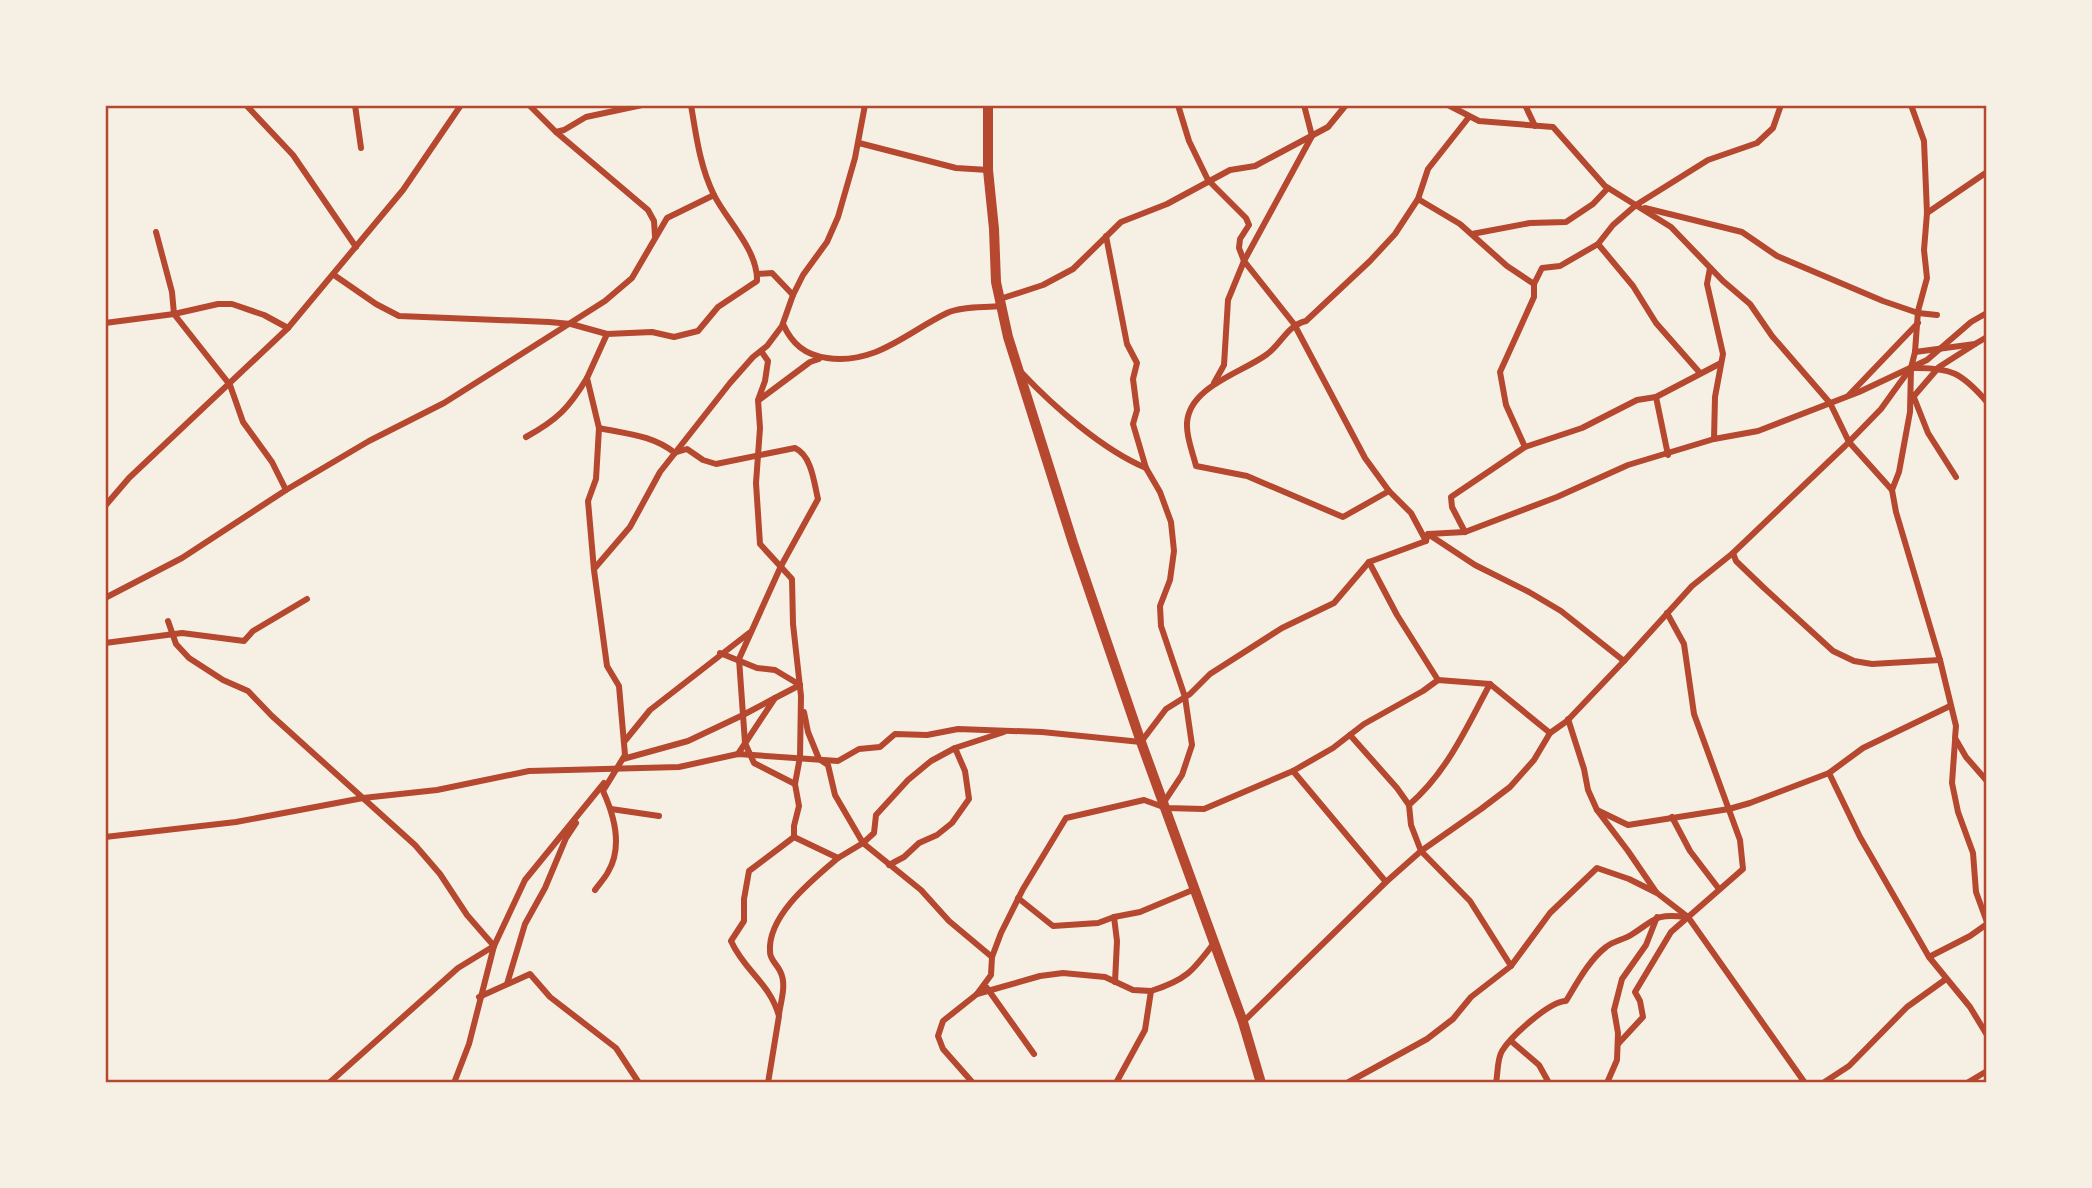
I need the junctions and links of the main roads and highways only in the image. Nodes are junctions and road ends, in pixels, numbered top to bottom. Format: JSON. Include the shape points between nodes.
{"nodes":[{"id":1,"x":988,"y":105,"type":"edge"},
{"id":2,"x":1261,"y":1083,"type":"edge"}],
"edges":[{"from":1,"to":2,"type":"highway","via":[[996,282],[1018,369],[1073,543]]}]}
